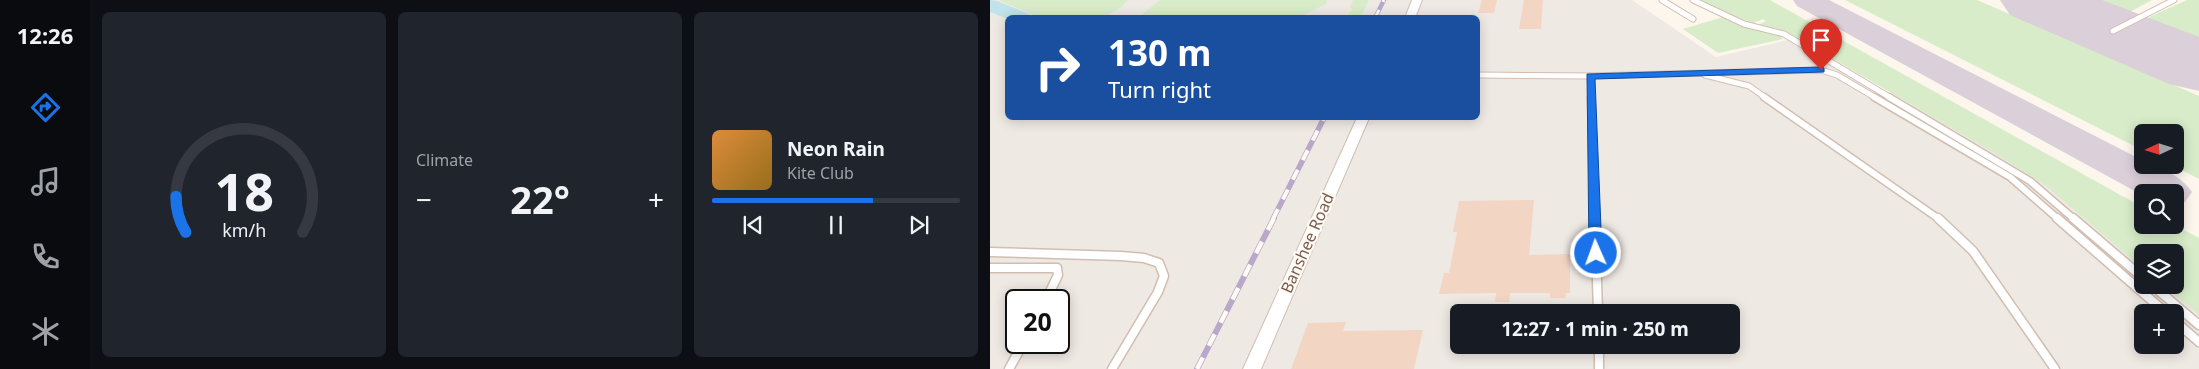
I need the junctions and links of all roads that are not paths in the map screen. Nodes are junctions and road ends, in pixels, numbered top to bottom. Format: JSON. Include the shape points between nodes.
{"nodes":[{"id":1,"x":1418,"y":0,"type":"edge"},
{"id":2,"x":1662,"y":0,"type":"edge"},
{"id":3,"x":1693,"y":0,"type":"edge"},
{"id":4,"x":2174,"y":0,"type":"edge"},
{"id":5,"x":1411,"y":15,"type":"edge"},
{"id":6,"x":1693,"y":19,"type":"dead end"},
{"id":7,"x":2113,"y":31,"type":"dead end"},
{"id":8,"x":1692,"y":73,"type":"junction"},
{"id":9,"x":1480,"y":75,"type":"edge"},
{"id":10,"x":1590,"y":76,"type":"junction"},
{"id":11,"x":1362,"y":120,"type":"edge"},
{"id":12,"x":990,"y":252,"type":"edge"},
{"id":13,"x":990,"y":268,"type":"edge"},
{"id":14,"x":2134,"y":270,"type":"edge"},
{"id":15,"x":1051,"y":289,"type":"edge"},
{"id":16,"x":2163,"y":294,"type":"edge"},
{"id":17,"x":1598,"y":304,"type":"edge"},
{"id":18,"x":2156,"y":304,"type":"edge"},
{"id":19,"x":2199,"y":325,"type":"edge"},
{"id":20,"x":2184,"y":329,"type":"edge"},
{"id":21,"x":2199,"y":342,"type":"edge"},
{"id":22,"x":1017,"y":354,"type":"edge"},
{"id":23,"x":1598,"y":354,"type":"edge"},
{"id":24,"x":1009,"y":369,"type":"edge"},
{"id":25,"x":1112,"y":369,"type":"edge"},
{"id":26,"x":1252,"y":369,"type":"edge"},
{"id":27,"x":1599,"y":369,"type":"edge"},
{"id":28,"x":2055,"y":369,"type":"edge"}],
"edges":[{"from":1,"to":5,"type":"street"},
{"from":2,"to":6,"type":"lane"},
{"from":3,"to":14,"type":"lane","via":[[1744,24],[1784,34],[2030,181]]},
{"from":4,"to":7,"type":"lane"},
{"from":8,"to":10,"type":"lane"},
{"from":8,"to":18,"type":"lane","via":[[1821,70],[1837,76],[2010,177]]},
{"from":8,"to":28,"type":"lane","via":[[1749,86],[1936,216],[1974,252]]},
{"from":9,"to":10,"type":"lane"},
{"from":10,"to":17,"type":"lane"},
{"from":11,"to":26,"type":"street","name":"Banshee Road"},
{"from":12,"to":25,"type":"lane","via":[[1121,256],[1159,263],[1164,276],[1158,292]]},
{"from":13,"to":15,"type":"lane","via":[[1057,268],[1058,275]]},
{"from":16,"to":19,"type":"lane"},
{"from":20,"to":21,"type":"lane"},
{"from":22,"to":24,"type":"lane"},
{"from":23,"to":27,"type":"lane"}]}
